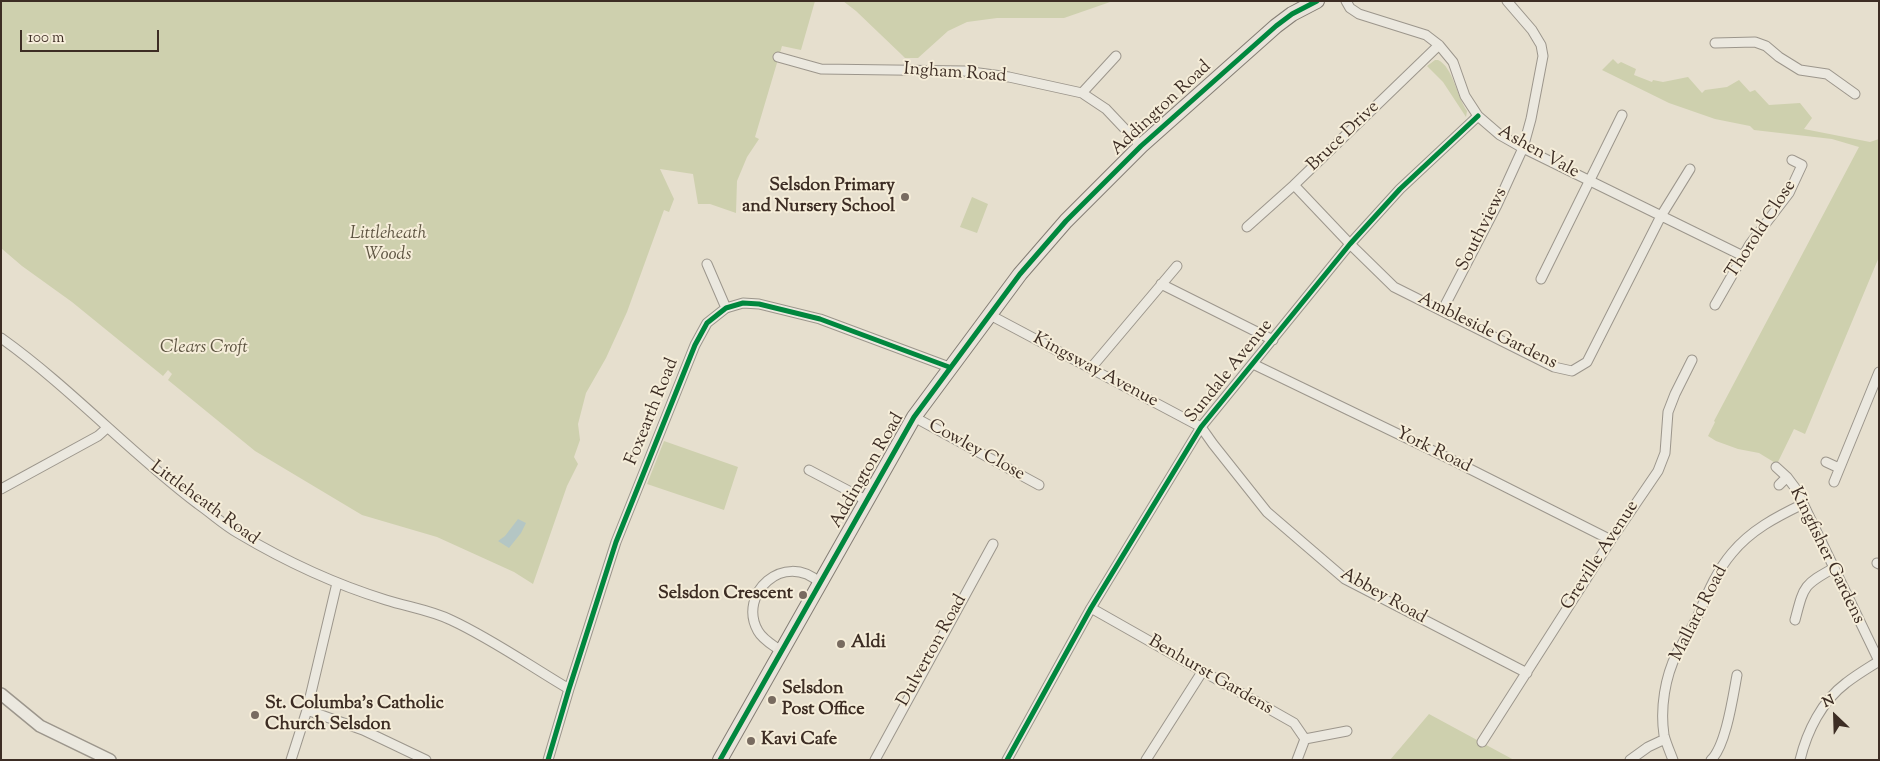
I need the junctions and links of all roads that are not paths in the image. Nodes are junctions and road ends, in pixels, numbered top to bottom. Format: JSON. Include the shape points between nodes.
{"nodes":[{"id":1,"x":1317,"y":1,"type":"edge"},
{"id":2,"x":1346,"y":1,"type":"edge"},
{"id":3,"x":1507,"y":1,"type":"edge"},
{"id":4,"x":1714,"y":42,"type":"dead end"},
{"id":5,"x":1439,"y":45,"type":"junction"},
{"id":6,"x":1116,"y":56,"type":"dead end"},
{"id":7,"x":778,"y":57,"type":"dead end"},
{"id":8,"x":1082,"y":93,"type":"junction"},
{"id":9,"x":1855,"y":94,"type":"dead end"},
{"id":10,"x":1622,"y":115,"type":"dead end"},
{"id":11,"x":1478,"y":116,"type":"junction"},
{"id":12,"x":1141,"y":146,"type":"junction"},
{"id":13,"x":1523,"y":148,"type":"junction"},
{"id":14,"x":1792,"y":160,"type":"dead end"},
{"id":15,"x":1690,"y":169,"type":"dead end"},
{"id":16,"x":1588,"y":181,"type":"junction"},
{"id":17,"x":1294,"y":186,"type":"junction"},
{"id":18,"x":1661,"y":216,"type":"junction"},
{"id":19,"x":1247,"y":228,"type":"dead end"},
{"id":20,"x":1350,"y":244,"type":"junction"},
{"id":21,"x":1743,"y":256,"type":"junction"},
{"id":22,"x":707,"y":264,"type":"dead end"},
{"id":23,"x":1177,"y":266,"type":"dead end"},
{"id":24,"x":1541,"y":279,"type":"dead end"},
{"id":25,"x":1161,"y":284,"type":"junction"},
{"id":26,"x":1715,"y":305,"type":"dead end"},
{"id":27,"x":726,"y":308,"type":"junction"},
{"id":28,"x":1442,"y":311,"type":"junction"},
{"id":29,"x":990,"y":315,"type":"junction"},
{"id":30,"x":1,"y":338,"type":"edge"},
{"id":31,"x":1273,"y":340,"type":"junction"},
{"id":32,"x":1692,"y":360,"type":"dead end"},
{"id":33,"x":1253,"y":364,"type":"junction"},
{"id":34,"x":949,"y":367,"type":"junction"},
{"id":35,"x":1091,"y":368,"type":"junction"},
{"id":36,"x":1879,"y":372,"type":"edge"},
{"id":37,"x":914,"y":417,"type":"junction"},
{"id":38,"x":1201,"y":426,"type":"junction"},
{"id":39,"x":108,"y":428,"type":"junction"},
{"id":40,"x":1826,"y":462,"type":"dead end"},
{"id":41,"x":1776,"y":468,"type":"dead end"},
{"id":42,"x":1839,"y":468,"type":"junction"},
{"id":43,"x":809,"y":470,"type":"dead end"},
{"id":44,"x":1787,"y":478,"type":"junction"},
{"id":45,"x":1834,"y":482,"type":"dead end"},
{"id":46,"x":1779,"y":485,"type":"dead end"},
{"id":47,"x":1039,"y":486,"type":"dead end"},
{"id":48,"x":1,"y":489,"type":"edge"},
{"id":49,"x":866,"y":500,"type":"junction"},
{"id":50,"x":1803,"y":504,"type":"junction"},
{"id":51,"x":1611,"y":540,"type":"junction"},
{"id":52,"x":993,"y":544,"type":"dead end"},
{"id":53,"x":1834,"y":568,"type":"junction"},
{"id":54,"x":337,"y":583,"type":"junction"},
{"id":55,"x":820,"y":583,"type":"junction"},
{"id":56,"x":1092,"y":608,"type":"junction"},
{"id":57,"x":1795,"y":620,"type":"dead end"},
{"id":58,"x":781,"y":651,"type":"junction"},
{"id":59,"x":1879,"y":661,"type":"edge"},
{"id":60,"x":1202,"y":672,"type":"junction"},
{"id":61,"x":1527,"y":673,"type":"junction"},
{"id":62,"x":1737,"y":675,"type":"dead end"},
{"id":63,"x":569,"y":688,"type":"junction"},
{"id":64,"x":1,"y":694,"type":"edge"},
{"id":65,"x":307,"y":710,"type":"junction"},
{"id":66,"x":1348,"y":731,"type":"dead end"},
{"id":67,"x":1304,"y":739,"type":"junction"},
{"id":68,"x":1666,"y":739,"type":"junction"},
{"id":69,"x":1482,"y":742,"type":"dead end"},
{"id":70,"x":110,"y":760,"type":"edge"},
{"id":71,"x":291,"y":760,"type":"edge"},
{"id":72,"x":426,"y":760,"type":"edge"},
{"id":73,"x":548,"y":760,"type":"edge"},
{"id":74,"x":720,"y":760,"type":"edge"},
{"id":75,"x":874,"y":760,"type":"edge"},
{"id":76,"x":1007,"y":760,"type":"edge"},
{"id":77,"x":1146,"y":760,"type":"edge"},
{"id":78,"x":1297,"y":760,"type":"edge"},
{"id":79,"x":1630,"y":760,"type":"edge"},
{"id":80,"x":1673,"y":760,"type":"edge"},
{"id":81,"x":1711,"y":760,"type":"edge"},
{"id":82,"x":1800,"y":760,"type":"edge"}],
"edges":[{"from":1,"to":12,"type":"main road","name":"Addington Road","via":[[1276,26]]},
{"from":2,"to":5,"type":"street","name":"Ashen Vale","via":[[1359,14],[1426,35]]},
{"from":3,"to":13,"type":"street","name":"Southviews","via":[[1538,38],[1543,56]]},
{"from":4,"to":9,"type":"street","via":[[1755,42],[1766,46],[1800,70],[1827,74]]},
{"from":5,"to":11,"type":"street","name":"Ashen Vale","via":[[1453,62],[1465,96]]},
{"from":5,"to":17,"type":"street","name":"Bruce Drive"},
{"from":6,"to":8,"type":"street"},
{"from":7,"to":8,"type":"street","name":"Ingham Road","via":[[821,69],[964,71]]},
{"from":8,"to":12,"type":"street","name":"Ingham Road","via":[[1106,109]]},
{"from":10,"to":16,"type":"street"},
{"from":11,"to":13,"type":"street","name":"Ashen Vale","via":[[1500,135]]},
{"from":11,"to":20,"type":"street","name":"Sundale Avenue","via":[[1400,189]]},
{"from":12,"to":29,"type":"main road","name":"Addington Road","via":[[1066,221]]},
{"from":13,"to":16,"type":"street","name":"Ashen Vale"},
{"from":13,"to":28,"type":"street","name":"Southviews"},
{"from":14,"to":21,"type":"street","name":"Thorold Close","via":[[1802,165],[1788,193]]},
{"from":15,"to":18,"type":"street","name":"Ambleside Gardens"},
{"from":16,"to":18,"type":"street","name":"Ashen Vale"},
{"from":16,"to":24,"type":"street"},
{"from":17,"to":19,"type":"street","name":"Bruce Drive"},
{"from":17,"to":20,"type":"street","name":"Ambleside Gardens"},
{"from":18,"to":21,"type":"street","name":"Ashen Vale"},
{"from":18,"to":28,"type":"street","name":"Ambleside Gardens","via":[[1587,362],[1572,370],[1554,367]]},
{"from":20,"to":28,"type":"street","name":"Ambleside Gardens","via":[[1394,286]]},
{"from":20,"to":31,"type":"street","name":"Sundale Avenue"},
{"from":21,"to":26,"type":"street","name":"Thorold Close"},
{"from":22,"to":27,"type":"street"},
{"from":23,"to":25,"type":"street"},
{"from":25,"to":31,"type":"street"},
{"from":25,"to":35,"type":"street"},
{"from":27,"to":34,"type":"street","name":"Foxearth Road","via":[[743,302],[820,319]]},
{"from":27,"to":63,"type":"street","name":"Foxearth Road","via":[[707,324],[695,345],[616,542]]},
{"from":29,"to":34,"type":"main road","name":"Addington Road"},
{"from":29,"to":35,"type":"street","name":"Kingsway Avenue"},
{"from":30,"to":39,"type":"street","name":"Littleheath Road"},
{"from":31,"to":33,"type":"street","name":"Sundale Avenue"},
{"from":32,"to":51,"type":"street","name":"Greville Avenue","via":[[1668,412],[1665,453],[1658,471]]},
{"from":33,"to":38,"type":"street","name":"Sundale Avenue"},
{"from":33,"to":51,"type":"street","name":"York Road"},
{"from":34,"to":37,"type":"main road","name":"Addington Road"},
{"from":35,"to":38,"type":"street","name":"Kingsway Avenue"},
{"from":36,"to":42,"type":"street"},
{"from":37,"to":47,"type":"street","name":"Cowley Close"},
{"from":37,"to":49,"type":"main road","name":"Addington Road"},
{"from":38,"to":56,"type":"street","name":"Sundale Avenue"},
{"from":38,"to":61,"type":"street","name":"Abbey Road","via":[[1267,512],[1345,579]]},
{"from":39,"to":48,"type":"street"},
{"from":39,"to":54,"type":"street","name":"Littleheath Road","via":[[236,532]]},
{"from":40,"to":42,"type":"street"},
{"from":41,"to":44,"type":"street","name":"Kingfisher Gardens"},
{"from":42,"to":45,"type":"street"},
{"from":43,"to":49,"type":"street"},
{"from":44,"to":46,"type":"street","name":"Kingfisher Gardens"},
{"from":44,"to":50,"type":"street","name":"Kingfisher Gardens"},
{"from":49,"to":55,"type":"main road","name":"Addington Road"},
{"from":50,"to":53,"type":"street","name":"Kingfisher Gardens"},
{"from":50,"to":68,"type":"street","name":"Mallard Road","via":[[1770,520],[1750,535],[1731,554],[1712,584],[1676,655],[1667,685],[1663,710]]},
{"from":51,"to":61,"type":"street","name":"Greville Avenue"},
{"from":52,"to":75,"type":"street","name":"Dulverton Road"},
{"from":53,"to":57,"type":"street","via":[[1813,580],[1802,592],[1793,609]]},
{"from":53,"to":59,"type":"street","name":"Kingfisher Gardens"},
{"from":54,"to":63,"type":"street","name":"Littleheath Road","via":[[452,620]]},
{"from":54,"to":65,"type":"street"},
{"from":55,"to":58,"type":"main road","name":"Addington Road"},
{"from":55,"to":58,"type":"street","via":[[806,574],[790,570],[770,577],[758,593],[753,608],[756,627]]},
{"from":56,"to":60,"type":"street","name":"Benhurst Gardens"},
{"from":56,"to":76,"type":"street","name":"Sundale Avenue"},
{"from":58,"to":74,"type":"main road","name":"Addington Road"},
{"from":59,"to":82,"type":"street","via":[[1844,684],[1822,707],[1805,741]]},
{"from":60,"to":67,"type":"street","name":"Benhurst Gardens","via":[[1294,723]]},
{"from":60,"to":77,"type":"street"},
{"from":61,"to":69,"type":"street","name":"Greville Avenue"},
{"from":62,"to":81,"type":"street","via":[[1723,739]]},
{"from":63,"to":73,"type":"street","name":"Foxearth Road"},
{"from":64,"to":70,"type":"street","via":[[40,726]]},
{"from":65,"to":71,"type":"street"},
{"from":65,"to":72,"type":"street","via":[[363,730]]},
{"from":66,"to":67,"type":"street"},
{"from":67,"to":78,"type":"street"},
{"from":68,"to":79,"type":"street"},
{"from":68,"to":80,"type":"street","name":"Mallard Road"}]}
